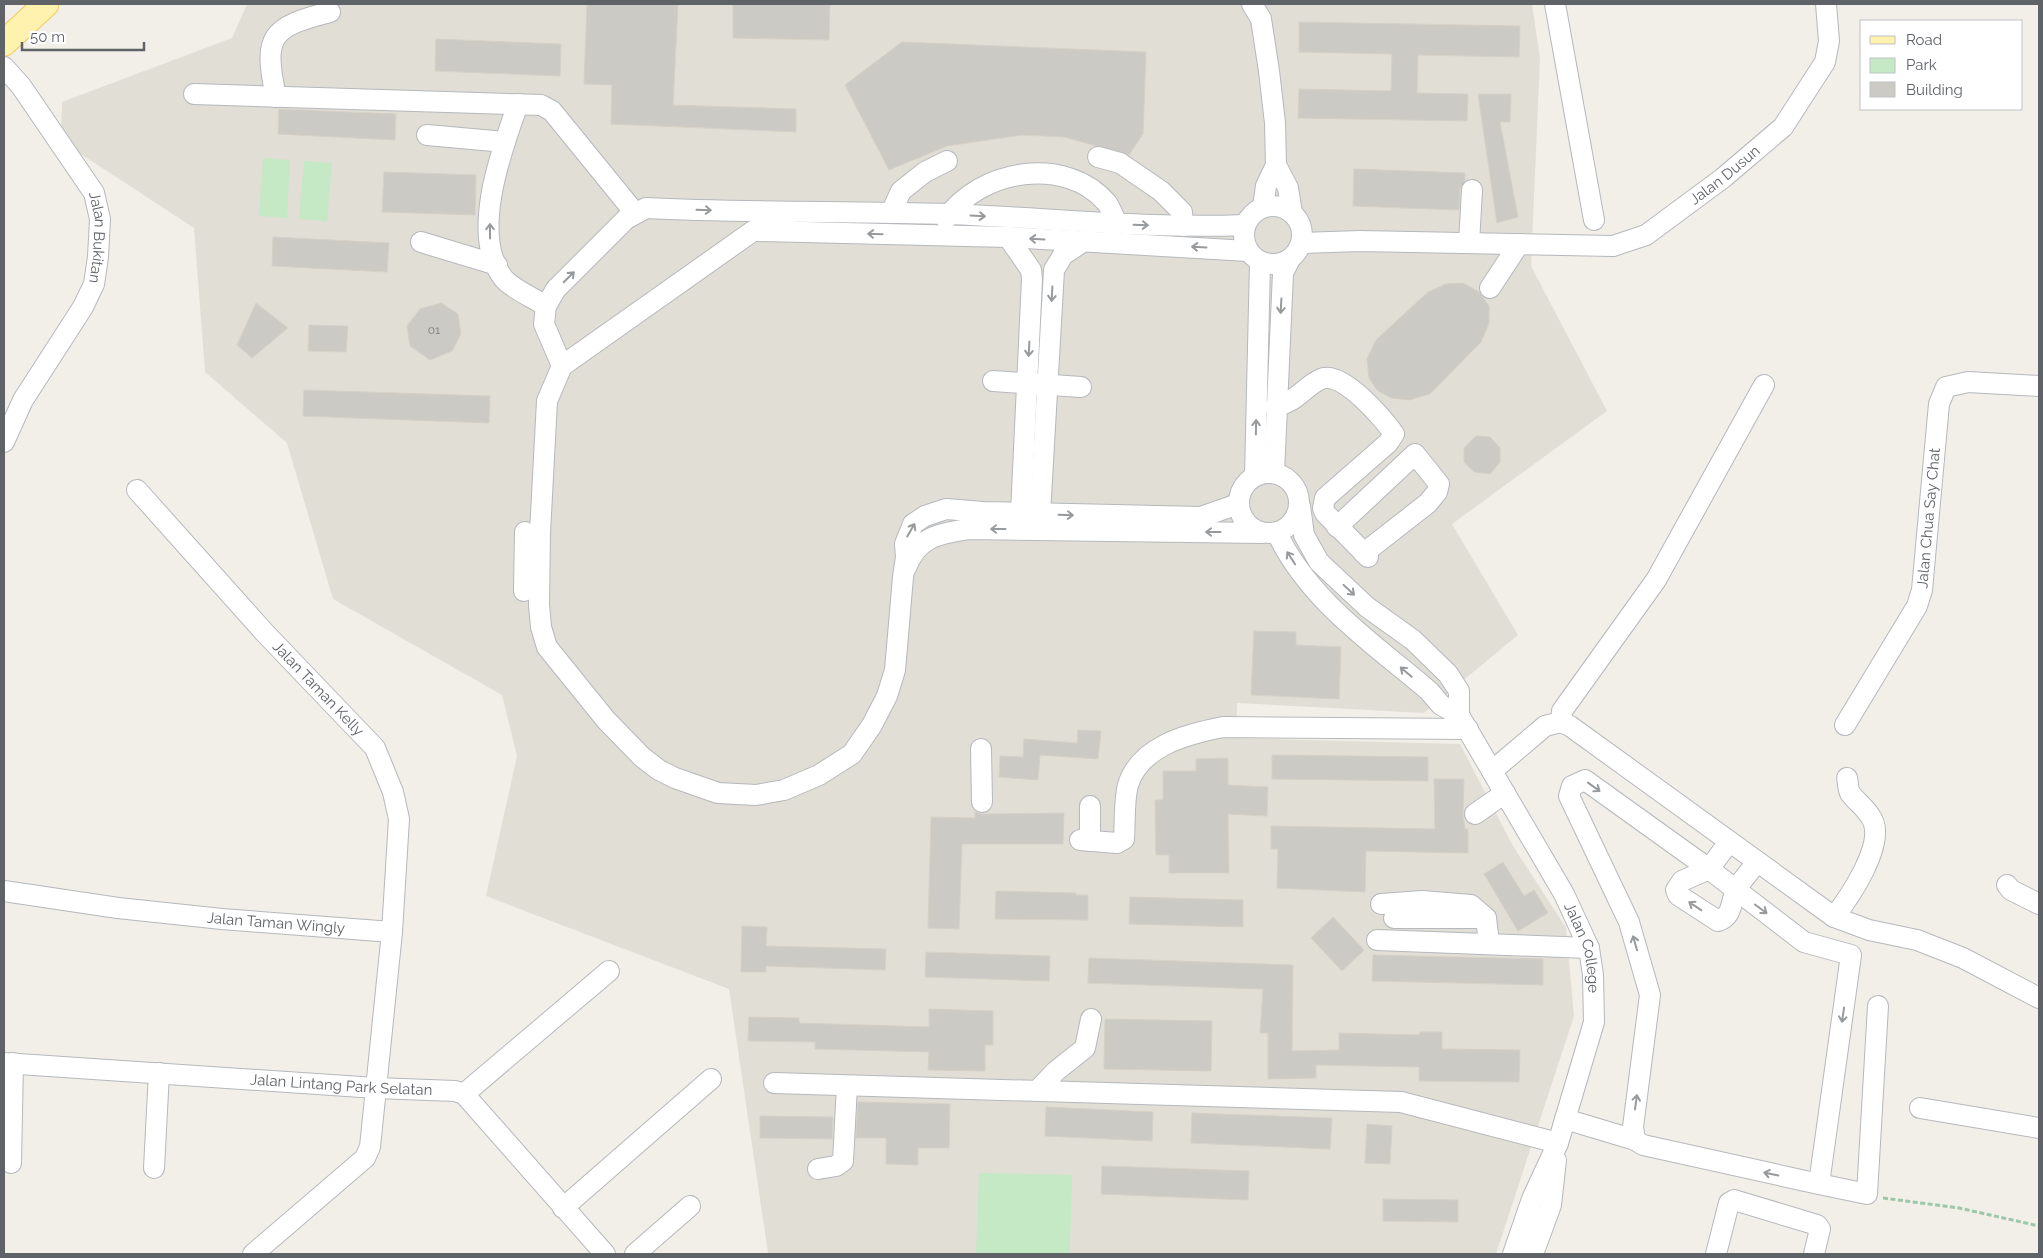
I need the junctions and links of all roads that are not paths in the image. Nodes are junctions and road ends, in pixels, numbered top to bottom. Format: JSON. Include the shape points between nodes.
{"nodes":[{"id":1,"x":46,"y":4,"type":"edge"},
{"id":2,"x":1252,"y":4,"type":"edge"},
{"id":3,"x":1555,"y":4,"type":"edge"},
{"id":4,"x":1826,"y":4,"type":"edge"},
{"id":5,"x":330,"y":12,"type":"dead end"},
{"id":6,"x":4,"y":43,"type":"edge"},
{"id":7,"x":4,"y":67,"type":"edge"},
{"id":8,"x":194,"y":94,"type":"dead end"},
{"id":9,"x":276,"y":97,"type":"junction"},
{"id":10,"x":518,"y":104,"type":"junction"},
{"id":11,"x":427,"y":135,"type":"dead end"},
{"id":12,"x":505,"y":142,"type":"junction"},
{"id":13,"x":1098,"y":157,"type":"dead end"},
{"id":14,"x":947,"y":160,"type":"dead end"},
{"id":15,"x":1276,"y":165,"type":"junction"},
{"id":16,"x":1472,"y":190,"type":"dead end"},
{"id":17,"x":1263,"y":207,"type":"junction"},
{"id":18,"x":635,"y":213,"type":"junction"},
{"id":19,"x":790,"y":213,"type":"junction"},
{"id":20,"x":891,"y":213,"type":"junction"},
{"id":21,"x":949,"y":214,"type":"junction"},
{"id":22,"x":1296,"y":217,"type":"junction"},
{"id":23,"x":1594,"y":220,"type":"dead end"},
{"id":24,"x":1117,"y":224,"type":"junction"},
{"id":25,"x":1184,"y":226,"type":"junction"},
{"id":26,"x":1245,"y":226,"type":"junction"},
{"id":27,"x":753,"y":231,"type":"junction"},
{"id":28,"x":944,"y":236,"type":"junction"},
{"id":29,"x":1008,"y":237,"type":"junction"},
{"id":30,"x":1084,"y":241,"type":"junction"},
{"id":31,"x":421,"y":242,"type":"dead end"},
{"id":32,"x":1360,"y":242,"type":"junction"},
{"id":33,"x":1302,"y":243,"type":"junction"},
{"id":34,"x":1469,"y":243,"type":"junction"},
{"id":35,"x":1527,"y":244,"type":"junction"},
{"id":36,"x":1254,"y":256,"type":"junction"},
{"id":37,"x":1290,"y":259,"type":"junction"},
{"id":38,"x":497,"y":265,"type":"junction"},
{"id":39,"x":1490,"y":288,"type":"dead end"},
{"id":40,"x":546,"y":306,"type":"junction"},
{"id":41,"x":562,"y":366,"type":"junction"},
{"id":42,"x":993,"y":382,"type":"dead end"},
{"id":43,"x":1027,"y":384,"type":"junction"},
{"id":44,"x":1764,"y":384,"type":"dead end"},
{"id":45,"x":1047,"y":386,"type":"junction"},
{"id":46,"x":2039,"y":386,"type":"edge"},
{"id":47,"x":1081,"y":387,"type":"dead end"},
{"id":48,"x":1275,"y":407,"type":"junction"},
{"id":49,"x":1394,"y":434,"type":"junction"},
{"id":50,"x":4,"y":442,"type":"edge"},
{"id":51,"x":1414,"y":454,"type":"junction"},
{"id":52,"x":1265,"y":475,"type":"junction"},
{"id":53,"x":137,"y":490,"type":"dead end"},
{"id":54,"x":1238,"y":504,"type":"junction"},
{"id":55,"x":1300,"y":506,"type":"junction"},
{"id":56,"x":1030,"y":514,"type":"junction"},
{"id":57,"x":1337,"y":527,"type":"junction"},
{"id":58,"x":525,"y":532,"type":"dead end"},
{"id":59,"x":1270,"y":533,"type":"junction"},
{"id":60,"x":903,"y":576,"type":"junction"},
{"id":61,"x":524,"y":591,"type":"dead end"},
{"id":62,"x":1464,"y":722,"type":"junction"},
{"id":63,"x":1561,"y":722,"type":"junction"},
{"id":64,"x":1845,"y":724,"type":"dead end"},
{"id":65,"x":981,"y":749,"type":"dead end"},
{"id":66,"x":1492,"y":771,"type":"junction"},
{"id":67,"x":1847,"y":778,"type":"dead end"},
{"id":68,"x":1506,"y":793,"type":"junction"},
{"id":69,"x":982,"y":802,"type":"dead end"},
{"id":70,"x":1090,"y":806,"type":"dead end"},
{"id":71,"x":1476,"y":814,"type":"dead end"},
{"id":72,"x":1729,"y":842,"type":"junction"},
{"id":73,"x":1757,"y":862,"type":"junction"},
{"id":74,"x":1709,"y":869,"type":"junction"},
{"id":75,"x":2007,"y":885,"type":"dead end"},
{"id":76,"x":1736,"y":890,"type":"junction"},
{"id":77,"x":4,"y":891,"type":"edge"},
{"id":78,"x":2039,"y":904,"type":"edge"},
{"id":79,"x":1388,"y":911,"type":"dead end"},
{"id":80,"x":1834,"y":917,"type":"junction"},
{"id":81,"x":392,"y":932,"type":"junction"},
{"id":82,"x":1377,"y":940,"type":"dead end"},
{"id":83,"x":1489,"y":943,"type":"junction"},
{"id":84,"x":1588,"y":948,"type":"junction"},
{"id":85,"x":609,"y":971,"type":"dead end"},
{"id":86,"x":2039,"y":998,"type":"edge"},
{"id":87,"x":1878,"y":1006,"type":"dead end"},
{"id":88,"x":1091,"y":1019,"type":"dead end"},
{"id":89,"x":8,"y":1063,"type":"edge"},
{"id":90,"x":159,"y":1073,"type":"junction"},
{"id":91,"x":710,"y":1078,"type":"dead end"},
{"id":92,"x":774,"y":1084,"type":"dead end"},
{"id":93,"x":848,"y":1086,"type":"junction"},
{"id":94,"x":376,"y":1088,"type":"junction"},
{"id":95,"x":1037,"y":1091,"type":"junction"},
{"id":96,"x":464,"y":1094,"type":"junction"},
{"id":97,"x":1920,"y":1108,"type":"dead end"},
{"id":98,"x":1565,"y":1119,"type":"junction"},
{"id":99,"x":2039,"y":1128,"type":"edge"},
{"id":100,"x":1635,"y":1140,"type":"junction"},
{"id":101,"x":1558,"y":1143,"type":"junction"},
{"id":102,"x":11,"y":1163,"type":"dead end"},
{"id":103,"x":154,"y":1168,"type":"dead end"},
{"id":104,"x":818,"y":1170,"type":"dead end"},
{"id":105,"x":1819,"y":1184,"type":"junction"},
{"id":106,"x":1541,"y":1202,"type":"junction"},
{"id":107,"x":690,"y":1206,"type":"dead end"},
{"id":108,"x":563,"y":1208,"type":"junction"},
{"id":109,"x":253,"y":1254,"type":"edge"},
{"id":110,"x":605,"y":1254,"type":"edge"},
{"id":111,"x":635,"y":1254,"type":"edge"},
{"id":112,"x":1513,"y":1254,"type":"edge"},
{"id":113,"x":1533,"y":1254,"type":"edge"},
{"id":114,"x":1716,"y":1254,"type":"edge"},
{"id":115,"x":1814,"y":1254,"type":"edge"}],
"edges":[{"from":1,"to":6,"type":"main road"},
{"from":2,"to":15,"type":"street","via":[[1261,20],[1270,71]]},
{"from":3,"to":23,"type":"street"},
{"from":4,"to":35,"type":"street","name":"Jalan Dusun","via":[[1830,42],[1825,62],[1783,127],[1723,178],[1636,240],[1613,246]]},
{"from":5,"to":9,"type":"street","via":[[285,27],[276,38],[270,49],[269,67]]},
{"from":7,"to":50,"type":"street","name":"Jalan Bukitan","via":[[21,86],[94,193],[100,220],[94,284],[83,307],[23,400]]},
{"from":8,"to":9,"type":"street"},
{"from":9,"to":10,"type":"street"},
{"from":10,"to":12,"type":"street"},
{"from":10,"to":18,"type":"street","via":[[541,105],[552,111]]},
{"from":11,"to":12,"type":"street"},
{"from":38,"to":12,"type":"street","one_way":true,"via":[[490,242],[490,204]]},
{"from":13,"to":25,"type":"street","via":[[1120,163],[1161,191],[1182,212]]},
{"from":14,"to":20,"type":"street","via":[[925,172],[901,192]]},
{"from":15,"to":17,"type":"street","via":[[1266,186]]},
{"from":15,"to":22,"type":"street","via":[[1288,188]]},
{"from":16,"to":34,"type":"street"},
{"from":17,"to":22,"type":"street","via":[[1284,207]]},
{"from":17,"to":26,"type":"street","via":[[1255,211]]},
{"from":18,"to":19,"type":"street","one_way":true,"via":[[646,208]]},
{"from":40,"to":18,"type":"street","one_way":true,"via":[[556,289]]},
{"from":19,"to":20,"type":"street"},
{"from":19,"to":27,"type":"street"},
{"from":20,"to":21,"type":"street"},
{"from":21,"to":24,"type":"street","one_way":true},
{"from":21,"to":24,"type":"street","via":[[989,184],[1040,173],[1065,176],[1094,192],[1108,204]]},
{"from":21,"to":28,"type":"street","via":[[943,224]]},
{"from":22,"to":32,"type":"street","via":[[1323,232]]},
{"from":22,"to":33,"type":"street","via":[[1302,228]]},
{"from":24,"to":25,"type":"street","one_way":true},
{"from":25,"to":26,"type":"street"},
{"from":26,"to":36,"type":"street","via":[[1243,234]]},
{"from":28,"to":27,"type":"street","one_way":true},
{"from":27,"to":41,"type":"street"},
{"from":28,"to":29,"type":"street"},
{"from":30,"to":29,"type":"street","one_way":true},
{"from":29,"to":43,"type":"street","one_way":true,"via":[[1031,270]]},
{"from":36,"to":30,"type":"street","one_way":true},
{"from":30,"to":45,"type":"street","one_way":true,"via":[[1063,255],[1054,270]]},
{"from":31,"to":38,"type":"street"},
{"from":32,"to":33,"type":"street"},
{"from":32,"to":34,"type":"street","name":"Jalan Dusun"},
{"from":33,"to":37,"type":"street"},
{"from":34,"to":35,"type":"street","name":"Jalan Dusun"},
{"from":35,"to":39,"type":"street"},
{"from":36,"to":37,"type":"street","via":[[1275,265]]},
{"from":52,"to":36,"type":"street","one_way":true},
{"from":37,"to":48,"type":"street","one_way":true,"via":[[1283,273]]},
{"from":38,"to":40,"type":"street","via":[[506,281]]},
{"from":40,"to":41,"type":"street","via":[[544,324]]},
{"from":41,"to":60,"type":"street","via":[[547,401],[540,533],[541,627],[547,647],[606,720],[659,770],[718,793],[756,794],[784,790],[819,775],[852,754],[887,696],[895,670]]},
{"from":42,"to":43,"type":"street"},
{"from":43,"to":45,"type":"street"},
{"from":43,"to":56,"type":"street"},
{"from":44,"to":63,"type":"street","via":[[1656,580],[1562,711]]},
{"from":45,"to":47,"type":"street"},
{"from":45,"to":56,"type":"street"},
{"from":46,"to":64,"type":"street","name":"Jalan Chua Say Chat","via":[[1968,382],[1946,387],[1939,404],[1922,590],[1917,606]]},
{"from":48,"to":49,"type":"street","via":[[1291,403],[1321,378],[1331,377],[1342,381],[1376,411]]},
{"from":48,"to":52,"type":"street"},
{"from":49,"to":51,"type":"street"},
{"from":49,"to":57,"type":"street","via":[[1325,498],[1324,512]]},
{"from":51,"to":57,"type":"street"},
{"from":51,"to":57,"type":"street","via":[[1439,484],[1428,502],[1366,555]]},
{"from":52,"to":54,"type":"street","via":[[1242,488]]},
{"from":52,"to":55,"type":"street","via":[[1284,477],[1293,484]]},
{"from":53,"to":81,"type":"street","name":"Jalan Taman Kelly","via":[[264,632],[375,748],[393,792],[399,819]]},
{"from":56,"to":54,"type":"street","one_way":true,"via":[[1201,517]]},
{"from":54,"to":59,"type":"street","via":[[1248,526]]},
{"from":55,"to":59,"type":"street","via":[[1293,522]]},
{"from":55,"to":62,"type":"street","one_way":true,"via":[[1304,535],[1319,562],[1367,607],[1413,640],[1448,674],[1459,691]]},
{"from":60,"to":56,"type":"street","one_way":true,"via":[[909,532],[913,524],[925,516],[946,509]]},
{"from":58,"to":61,"type":"street"},
{"from":59,"to":60,"type":"street","one_way":true,"via":[[969,529],[933,536],[919,546]]},
{"from":62,"to":59,"type":"street","one_way":true,"via":[[1320,597]]},
{"from":62,"to":66,"type":"street","name":"Jalan College"},
{"from":62,"to":70,"type":"street","via":[[1223,727],[1200,731],[1174,739],[1137,766],[1128,786],[1124,839],[1117,843],[1085,841]]},
{"from":63,"to":66,"type":"street","via":[[1545,726]]},
{"from":63,"to":72,"type":"street"},
{"from":65,"to":69,"type":"street"},
{"from":66,"to":68,"type":"street","name":"Jalan College"},
{"from":67,"to":80,"type":"street","via":[[1850,792],[1864,805],[1874,822],[1874,839],[1869,860],[1850,896]]},
{"from":68,"to":71,"type":"street"},
{"from":68,"to":84,"type":"street","name":"Jalan College","via":[[1564,894]]},
{"from":72,"to":73,"type":"street"},
{"from":72,"to":74,"type":"street"},
{"from":73,"to":76,"type":"street"},
{"from":73,"to":80,"type":"street"},
{"from":74,"to":76,"type":"street"},
{"from":76,"to":74,"type":"street","one_way":true,"via":[[1731,910],[1725,919],[1718,921],[1678,895],[1676,890],[1682,881]]},
{"from":100,"to":74,"type":"street","one_way":true,"via":[[1633,1127],[1650,996],[1628,922],[1569,796],[1572,786],[1585,780]]},
{"from":75,"to":78,"type":"street"},
{"from":76,"to":105,"type":"street","one_way":true,"via":[[1804,942],[1851,955]]},
{"from":77,"to":81,"type":"street","name":"Jalan Taman Wingly","via":[[222,919]]},
{"from":79,"to":83,"type":"street","via":[[1486,918]]},
{"from":80,"to":86,"type":"street","via":[[1869,930],[1917,940],[1963,958]]},
{"from":81,"to":94,"type":"street"},
{"from":82,"to":83,"type":"street"},
{"from":83,"to":84,"type":"street"},
{"from":84,"to":98,"type":"street","name":"Jalan College","via":[[1593,975],[1594,1022]]},
{"from":85,"to":96,"type":"street"},
{"from":87,"to":105,"type":"street","via":[[1866,1194]]},
{"from":88,"to":95,"type":"street","via":[[1085,1048]]},
{"from":89,"to":90,"type":"street","name":"Jalan Lintang Park Selatan"},
{"from":89,"to":102,"type":"street"},
{"from":90,"to":94,"type":"street","name":"Jalan Lintang Park Selatan"},
{"from":90,"to":103,"type":"street"},
{"from":91,"to":108,"type":"street"},
{"from":92,"to":93,"type":"street"},
{"from":93,"to":95,"type":"street"},
{"from":93,"to":104,"type":"street","via":[[844,1161]]},
{"from":94,"to":96,"type":"street","name":"Jalan Lintang Park Selatan"},
{"from":94,"to":109,"type":"street","via":[[370,1147],[365,1158]]},
{"from":95,"to":101,"type":"street","via":[[1401,1102]]},
{"from":96,"to":108,"type":"street"},
{"from":97,"to":99,"type":"street"},
{"from":98,"to":100,"type":"street"},
{"from":98,"to":101,"type":"street","name":"Jalan College"},
{"from":105,"to":100,"type":"street","one_way":true,"via":[[1643,1145]]},
{"from":101,"to":106,"type":"street","name":"Jalan College"},
{"from":106,"to":112,"type":"street","name":"Jalan College"},
{"from":106,"to":113,"type":"street"},
{"from":107,"to":111,"type":"street"},
{"from":108,"to":110,"type":"street"},
{"from":114,"to":115,"type":"street","via":[[1729,1204],[1734,1200],[1817,1225],[1820,1229]]}]}
